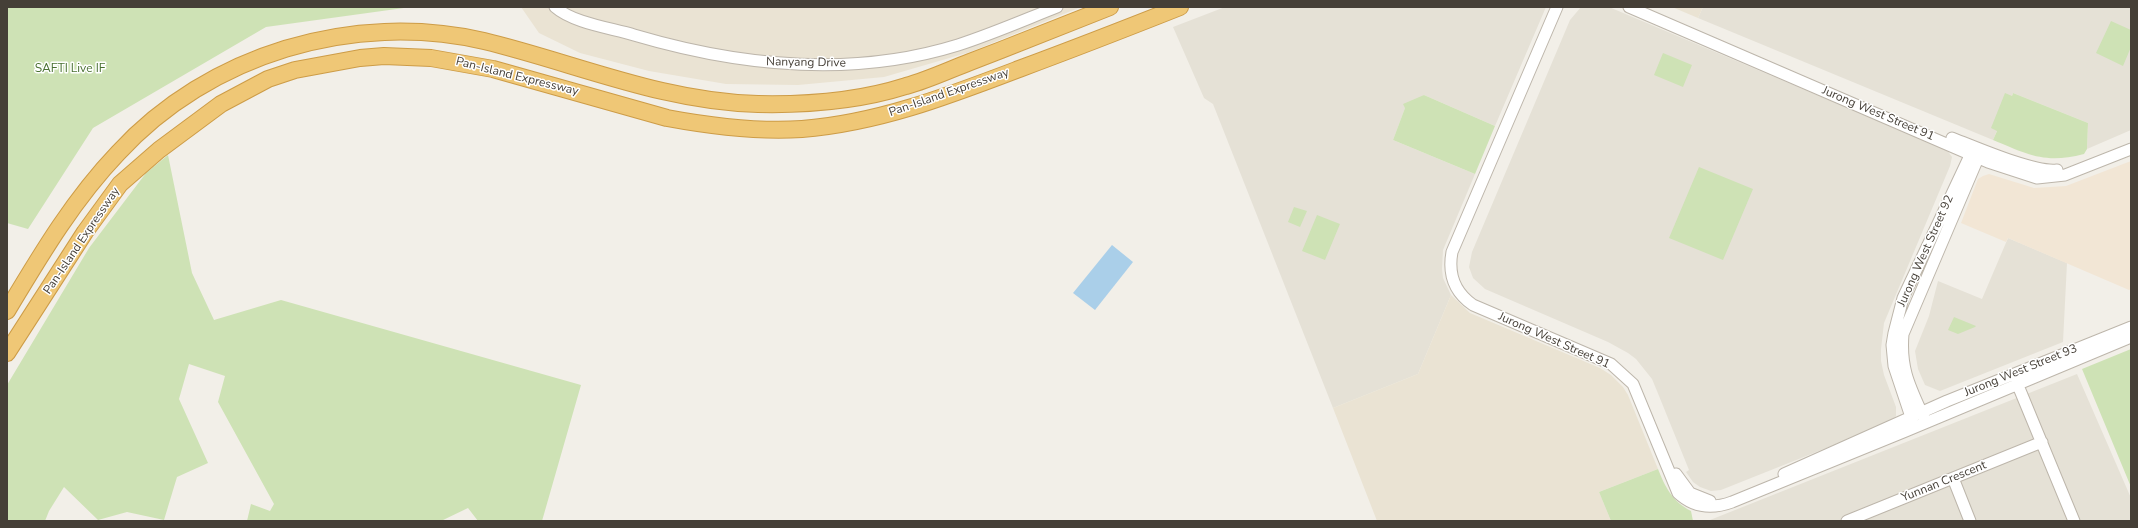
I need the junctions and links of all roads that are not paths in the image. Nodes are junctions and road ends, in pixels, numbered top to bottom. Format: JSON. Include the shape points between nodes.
{"nodes":[{"id":1,"x":555,"y":7,"type":"edge"},
{"id":2,"x":1057,"y":7,"type":"edge"},
{"id":3,"x":1110,"y":7,"type":"edge"},
{"id":4,"x":1180,"y":7,"type":"edge"},
{"id":5,"x":1557,"y":7,"type":"edge"},
{"id":6,"x":1565,"y":7,"type":"edge"},
{"id":7,"x":1629,"y":7,"type":"edge"},
{"id":8,"x":1644,"y":7,"type":"edge"},
{"id":9,"x":2131,"y":143,"type":"edge"},
{"id":10,"x":2131,"y":149,"type":"edge"},
{"id":11,"x":1976,"y":151,"type":"junction"},
{"id":12,"x":1903,"y":298,"type":"junction"},
{"id":13,"x":1916,"y":303,"type":"junction"},
{"id":14,"x":7,"y":311,"type":"edge"},
{"id":15,"x":2131,"y":327,"type":"edge"},
{"id":16,"x":2131,"y":337,"type":"edge"},
{"id":17,"x":7,"y":353,"type":"edge"},
{"id":18,"x":2017,"y":378,"type":"junction"},
{"id":19,"x":1918,"y":420,"type":"junction"},
{"id":20,"x":2042,"y":442,"type":"junction"},
{"id":21,"x":1953,"y":478,"type":"junction"},
{"id":22,"x":1865,"y":518,"type":"edge"},
{"id":23,"x":1847,"y":521,"type":"edge"},
{"id":24,"x":1970,"y":521,"type":"edge"},
{"id":25,"x":2074,"y":521,"type":"edge"}],
"edges":[{"from":1,"to":2,"type":"street","name":"Nanyang Drive","via":[[570,16],[684,48],[757,62],[829,65],[899,58],[957,45]]},
{"from":3,"to":14,"type":"highway","name":"Pan-Island Expressway","via":[[905,87],[840,100],[790,104],[739,102],[674,94],[547,57],[461,37],[378,32],[298,45],[252,60],[220,75],[191,92],[144,127],[102,170],[76,202]]},
{"from":4,"to":17,"type":"highway","name":"Pan-Island Expressway","via":[[908,110],[871,119],[801,129],[739,127],[667,118],[493,69],[431,58],[360,58],[294,70],[268,79],[221,104],[120,184],[85,232]]},
{"from":5,"to":19,"type":"street","name":"Jurong West Street 91","via":[[1452,252],[1452,275],[1456,288],[1463,298],[1473,305],[1605,362],[1623,373],[1633,384],[1678,493],[1693,503],[1707,507],[1732,502]]},
{"from":6,"to":19,"type":"street","name":"Jurong West Street 91","via":[[1458,253],[1456,265],[1461,285],[1469,294],[1485,304],[1621,363],[1644,391],[1685,488],[1708,501],[1720,500]]},
{"from":7,"to":11,"type":"street","name":"Jurong West Street 91"},
{"from":8,"to":11,"type":"street","name":"Jurong West Street 91"},
{"from":9,"to":11,"type":"street","name":"Jurong West Street 91","via":[[2067,169],[2050,171]]},
{"from":10,"to":11,"type":"street","name":"Jurong West Street 91","via":[[2065,175],[2037,178]]},
{"from":11,"to":12,"type":"street","name":"Jurong West Street 92"},
{"from":11,"to":13,"type":"street","name":"Jurong West Street 92"},
{"from":12,"to":13,"type":"street"},
{"from":12,"to":19,"type":"street","name":"Jurong West Street 92","via":[[1892,353],[1896,373]]},
{"from":13,"to":19,"type":"street","name":"Jurong West Street 92","via":[[1903,334],[1901,352]]},
{"from":15,"to":18,"type":"street","name":"Jurong West Street 93"},
{"from":16,"to":18,"type":"street","name":"Jurong West Street 93"},
{"from":18,"to":19,"type":"street","name":"Jurong West Street 93"},
{"from":18,"to":20,"type":"street"},
{"from":20,"to":21,"type":"street","name":"Yunnan Crescent"},
{"from":20,"to":25,"type":"street"},
{"from":21,"to":22,"type":"street","name":"Yunnan Crescent"},
{"from":21,"to":24,"type":"street"},
{"from":22,"to":23,"type":"street","name":"Yunnan Crescent"}]}
